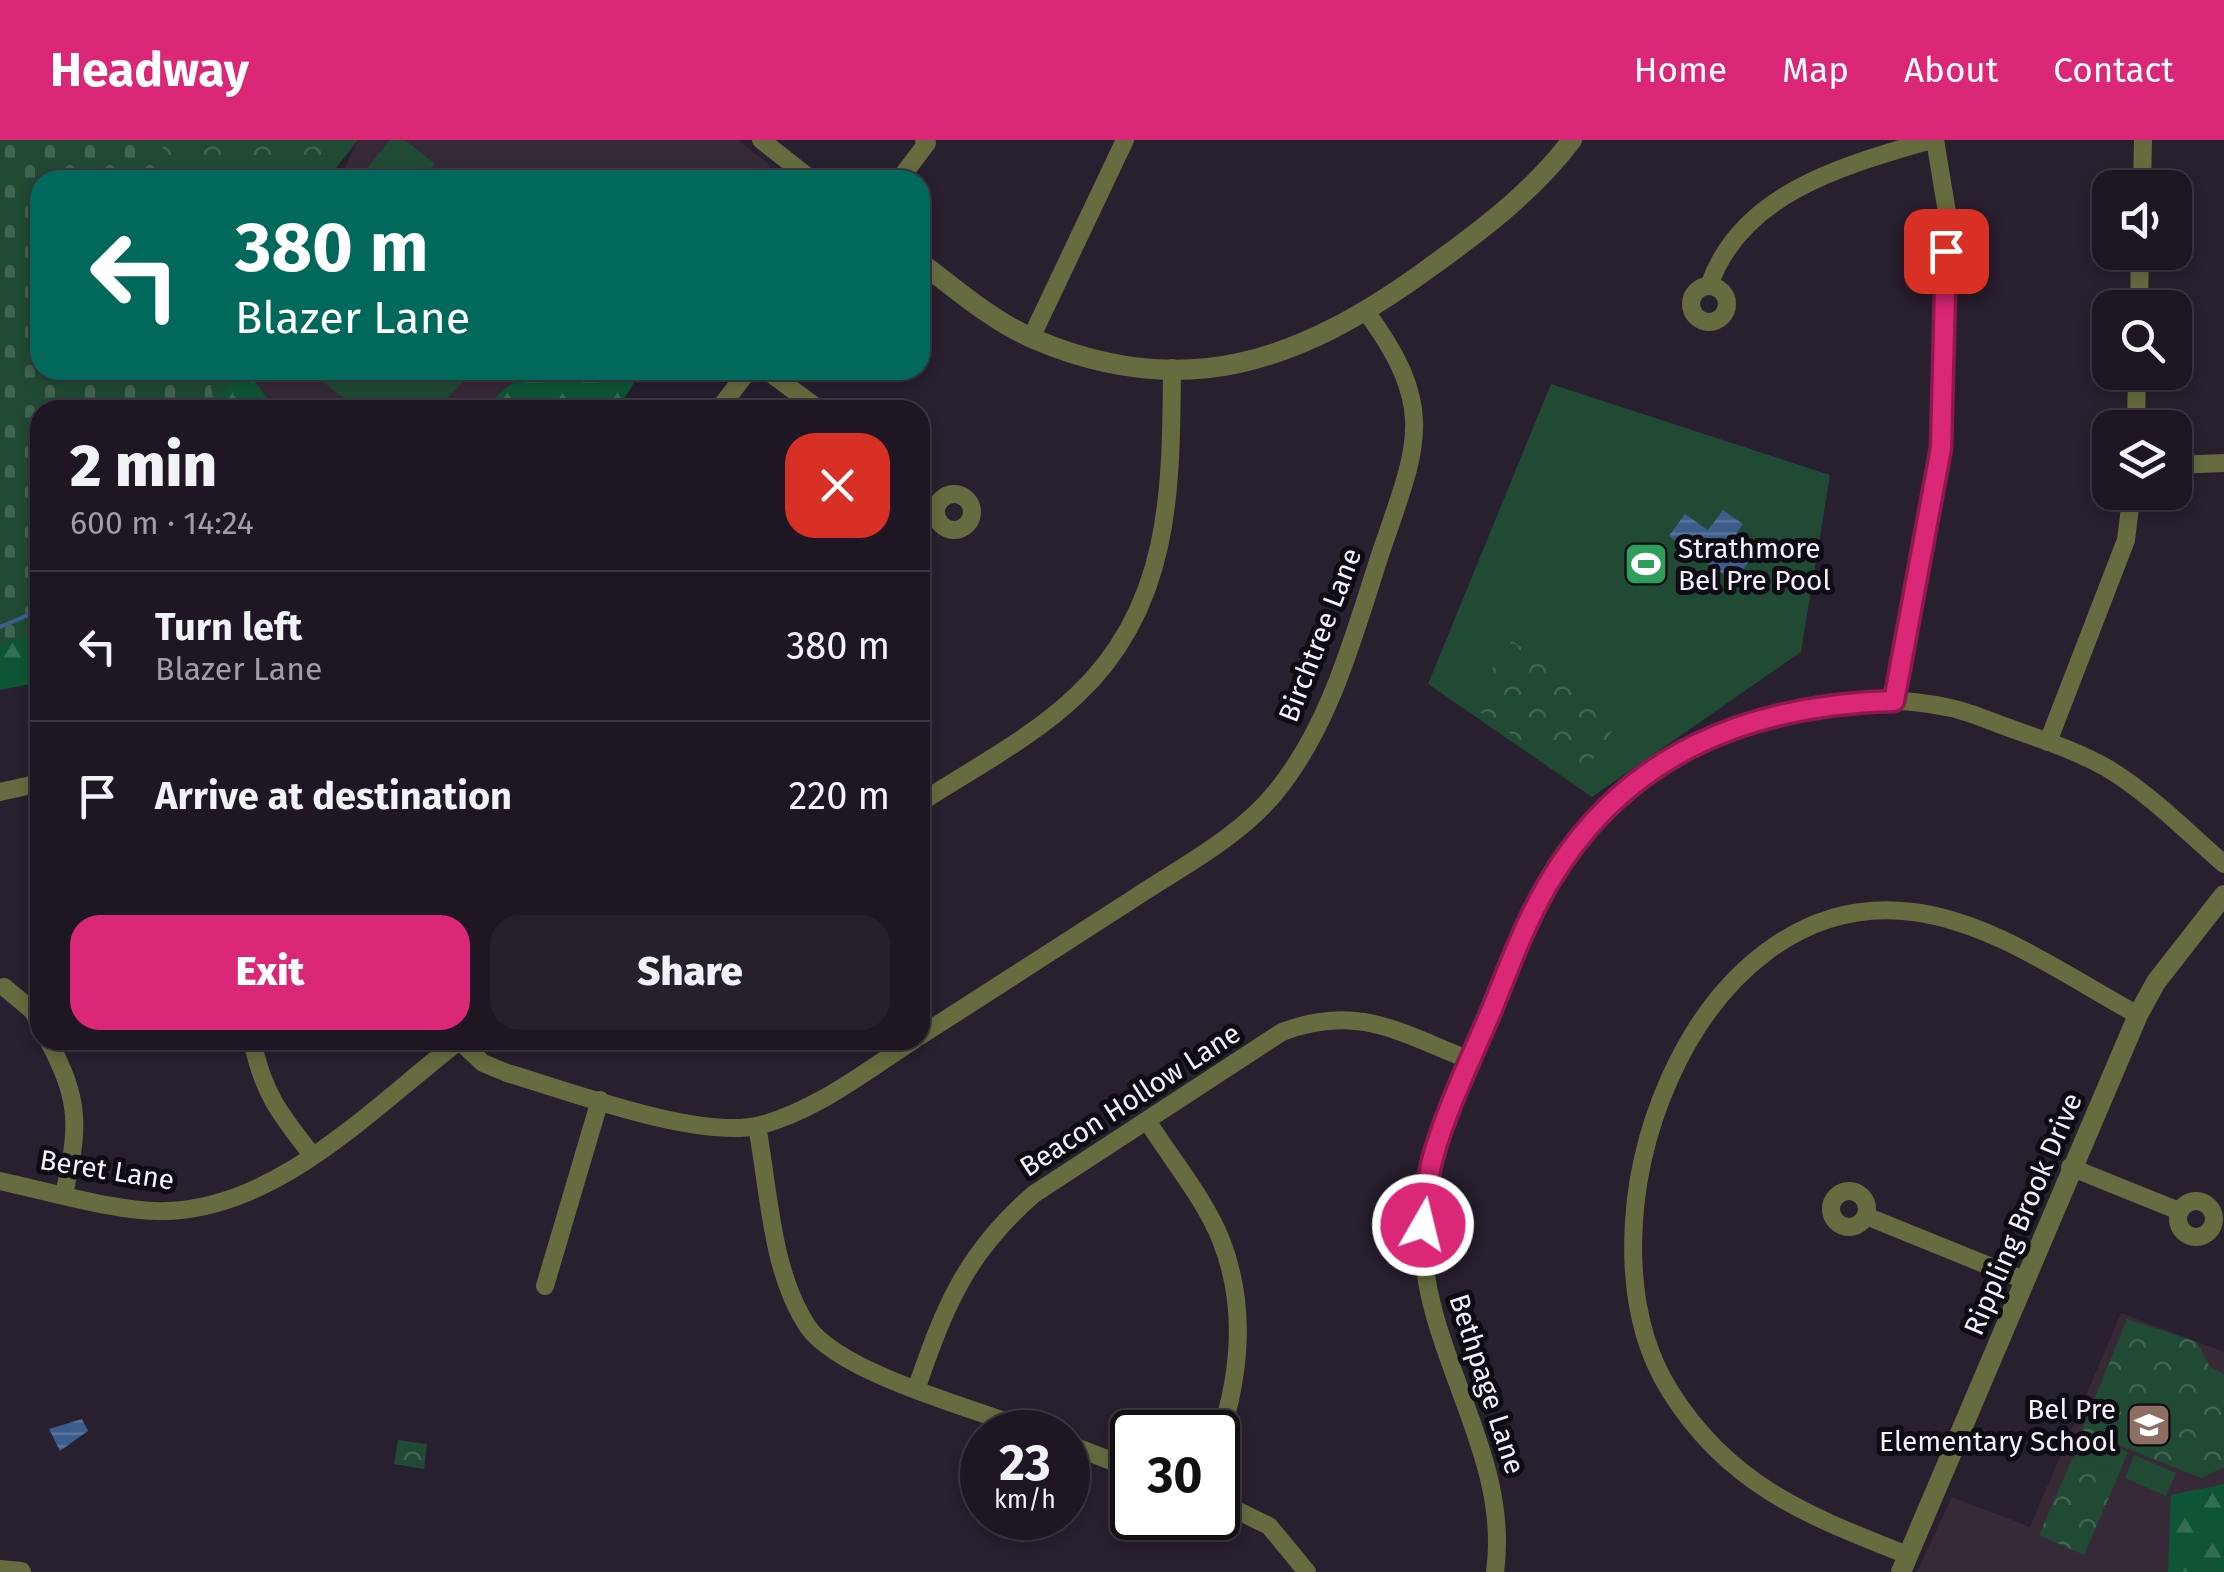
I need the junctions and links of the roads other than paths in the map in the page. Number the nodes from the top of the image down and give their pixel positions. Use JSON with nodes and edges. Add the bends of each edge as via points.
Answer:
{"nodes":[{"id":1,"x":760,"y":140,"type":"edge"},
{"id":2,"x":924,"y":140,"type":"edge"},
{"id":3,"x":1125,"y":140,"type":"edge"},
{"id":4,"x":1572,"y":140,"type":"edge"},
{"id":5,"x":1933,"y":140,"type":"edge"},
{"id":6,"x":2143,"y":140,"type":"edge"},
{"id":7,"x":799,"y":170,"type":"edge"},
{"id":8,"x":907,"y":170,"type":"edge"},
{"id":9,"x":2142,"y":170,"type":"edge"},
{"id":10,"x":930,"y":270,"type":"edge"},
{"id":11,"x":1709,"y":286,"type":"dead end"},
{"id":12,"x":1368,"y":312,"type":"junction"},
{"id":13,"x":1031,"y":338,"type":"junction"},
{"id":14,"x":1172,"y":368,"type":"junction"},
{"id":15,"x":741,"y":380,"type":"edge"},
{"id":16,"x":780,"y":380,"type":"edge"},
{"id":17,"x":726,"y":400,"type":"edge"},
{"id":18,"x":806,"y":400,"type":"edge"},
{"id":19,"x":2224,"y":462,"type":"edge"},
{"id":20,"x":2192,"y":465,"type":"edge"},
{"id":21,"x":2130,"y":510,"type":"edge"},
{"id":22,"x":1894,"y":701,"type":"junction"},
{"id":23,"x":2048,"y":742,"type":"junction"},
{"id":24,"x":30,"y":785,"type":"edge"},
{"id":25,"x":0,"y":792,"type":"edge"},
{"id":26,"x":930,"y":796,"type":"edge"},
{"id":27,"x":2224,"y":864,"type":"edge"},
{"id":28,"x":2224,"y":894,"type":"edge"},
{"id":29,"x":4,"y":987,"type":"dead end"},
{"id":30,"x":30,"y":1009,"type":"edge"},
{"id":31,"x":2138,"y":1015,"type":"junction"},
{"id":32,"x":930,"y":1030,"type":"edge"},
{"id":33,"x":53,"y":1050,"type":"edge"},
{"id":34,"x":254,"y":1050,"type":"edge"},
{"id":35,"x":446,"y":1050,"type":"edge"},
{"id":36,"x":469,"y":1050,"type":"edge"},
{"id":37,"x":898,"y":1050,"type":"edge"},
{"id":38,"x":1470,"y":1060,"type":"junction"},
{"id":39,"x":600,"y":1100,"type":"junction"},
{"id":40,"x":1148,"y":1122,"type":"junction"},
{"id":41,"x":757,"y":1126,"type":"junction"},
{"id":42,"x":312,"y":1155,"type":"junction"},
{"id":43,"x":2070,"y":1167,"type":"junction"},
{"id":44,"x":0,"y":1180,"type":"edge"},
{"id":45,"x":64,"y":1194,"type":"junction"},
{"id":46,"x":2179,"y":1211,"type":"dead end"},
{"id":47,"x":1866,"y":1216,"type":"dead end"},
{"id":48,"x":2024,"y":1280,"type":"junction"},
{"id":49,"x":545,"y":1286,"type":"dead end"},
{"id":50,"x":917,"y":1387,"type":"junction"},
{"id":51,"x":978,"y":1410,"type":"edge"},
{"id":52,"x":1226,"y":1410,"type":"edge"},
{"id":53,"x":1240,"y":1512,"type":"edge"},
{"id":54,"x":1904,"y":1564,"type":"edge"},
{"id":55,"x":0,"y":1570,"type":"edge"},
{"id":56,"x":21,"y":1572,"type":"edge"},
{"id":57,"x":1306,"y":1572,"type":"edge"},
{"id":58,"x":1494,"y":1572,"type":"edge"}],
"edges":[{"from":1,"to":7,"type":"street"},
{"from":2,"to":8,"type":"street"},
{"from":3,"to":13,"type":"street"},
{"from":4,"to":12,"type":"street","via":[[1485,228]]},
{"from":5,"to":11,"type":"street","via":[[1840,166],[1795,188],[1740,235]]},
{"from":5,"to":22,"type":"street","via":[[1946,212],[1941,448]]},
{"from":6,"to":9,"type":"street"},
{"from":10,"to":13,"type":"street"},
{"from":12,"to":14,"type":"street","via":[[1279,355],[1222,368]]},
{"from":12,"to":32,"type":"street","name":"Birchtree Lane","via":[[1409,380],[1414,443],[1340,676],[1309,741],[1274,794],[1209,849]]},
{"from":13,"to":14,"type":"street","via":[[1102,363]]},
{"from":14,"to":26,"type":"street","via":[[1169,506],[1132,622],[1079,694]]},
{"from":15,"to":17,"type":"street"},
{"from":16,"to":18,"type":"street"},
{"from":19,"to":20,"type":"street"},
{"from":21,"to":23,"type":"street","via":[[2126,540]]},
{"from":22,"to":23,"type":"street","name":"Bethpage Lane","via":[[1952,708]]},
{"from":22,"to":38,"type":"street","name":"Bethpage Lane","via":[[1828,703],[1761,716],[1694,745],[1634,783],[1550,880]]},
{"from":23,"to":27,"type":"street","name":"Bethpage Lane","via":[[2105,767]]},
{"from":24,"to":25,"type":"street"},
{"from":28,"to":31,"type":"street","name":"Rippling Brook Drive"},
{"from":29,"to":30,"type":"street"},
{"from":31,"to":43,"type":"street","name":"Rippling Brook Drive"},
{"from":31,"to":54,"type":"street","via":[[1948,918],[1876,910],[1814,924],[1743,967],[1713,1001],[1661,1108],[1638,1177],[1632,1270],[1652,1354],[1669,1390],[1712,1446],[1772,1496]]},
{"from":33,"to":45,"type":"street","via":[[78,1120]]},
{"from":34,"to":42,"type":"street","via":[[270,1102]]},
{"from":35,"to":42,"type":"street","name":"Beret Lane"},
{"from":36,"to":39,"type":"street","name":"Birchtree Lane","via":[[507,1074]]},
{"from":37,"to":41,"type":"street","name":"Birchtree Lane","via":[[812,1104]]},
{"from":38,"to":40,"type":"street","name":"Beacon Hollow Lane","via":[[1368,1022],[1317,1019],[1282,1032]]},
{"from":38,"to":58,"type":"street","name":"Bethpage Lane","via":[[1432,1158],[1424,1266],[1451,1370],[1485,1457],[1496,1506]]},
{"from":39,"to":41,"type":"street","name":"Birchtree Lane","via":[[698,1126]]},
{"from":39,"to":49,"type":"street"},
{"from":40,"to":50,"type":"street","name":"Beacon Hollow Lane","via":[[1034,1194],[980,1247],[942,1315]]},
{"from":40,"to":52,"type":"street","via":[[1221,1240],[1239,1320]]},
{"from":41,"to":50,"type":"street","via":[[782,1266],[810,1328],[859,1366]]},
{"from":42,"to":45,"type":"street","name":"Beret Lane","via":[[256,1192],[199,1208],[162,1212]]},
{"from":43,"to":46,"type":"street"},
{"from":43,"to":48,"type":"street","name":"Rippling Brook Drive"},
{"from":44,"to":45,"type":"street","name":"Beret Lane"},
{"from":47,"to":48,"type":"street"},
{"from":48,"to":54,"type":"street","name":"Rippling Brook Drive"},
{"from":50,"to":51,"type":"street"},
{"from":53,"to":57,"type":"street","via":[[1269,1526]]},
{"from":55,"to":56,"type":"street"}]}
